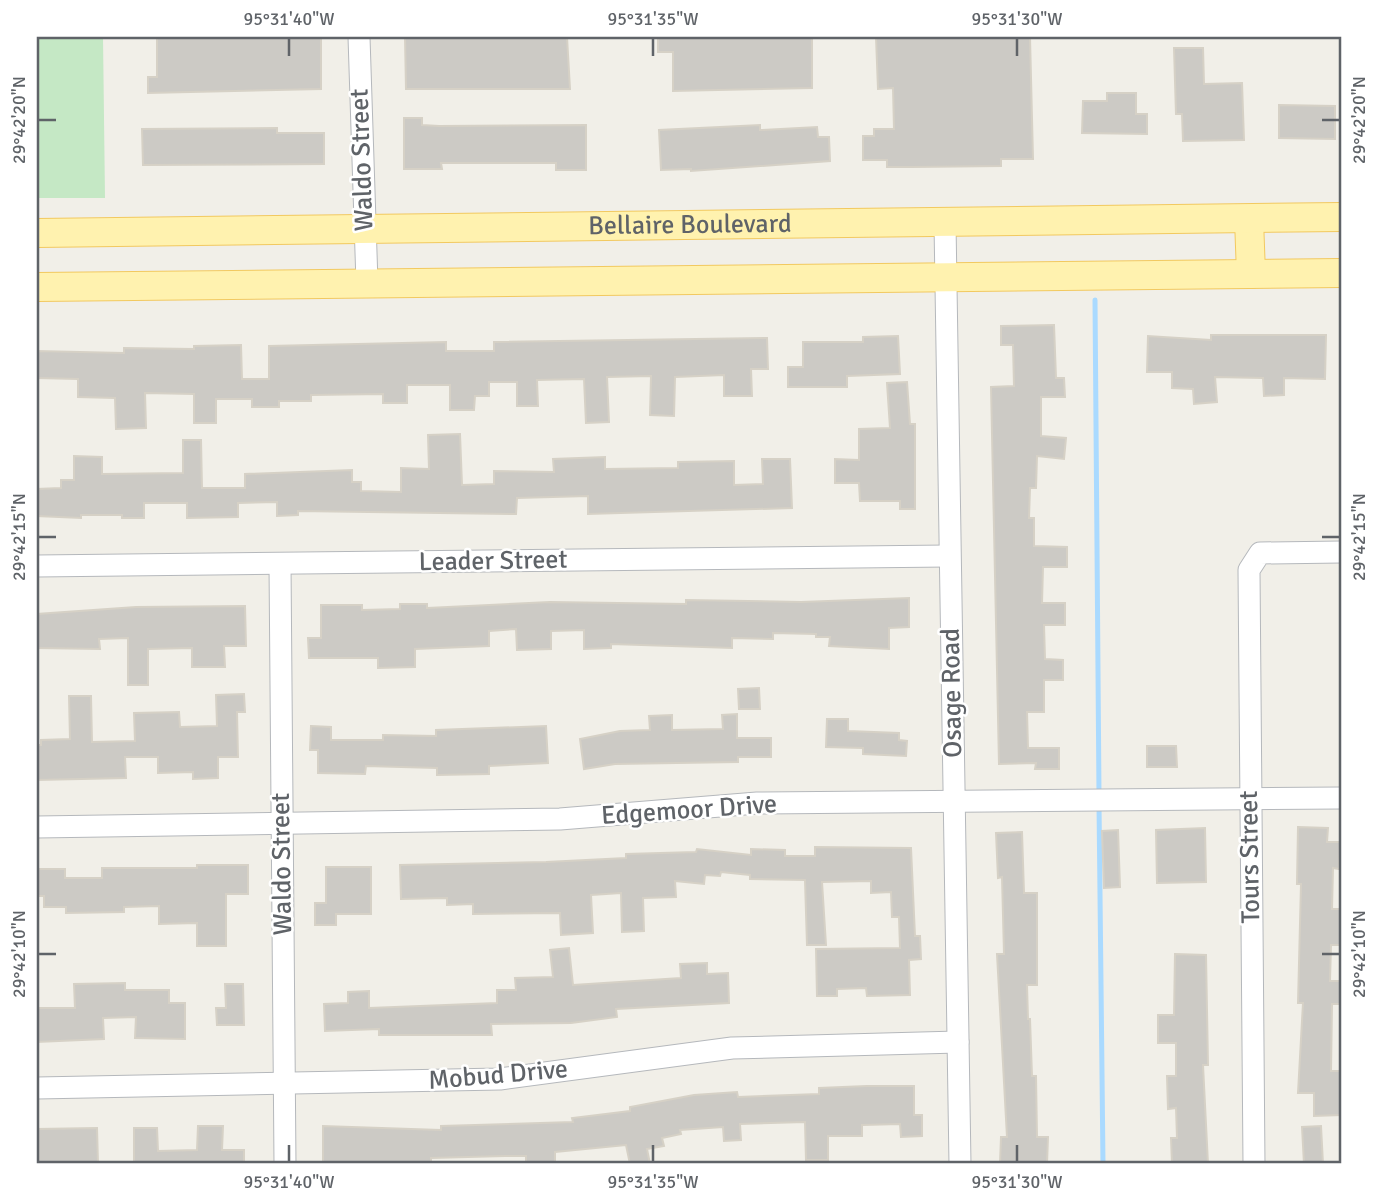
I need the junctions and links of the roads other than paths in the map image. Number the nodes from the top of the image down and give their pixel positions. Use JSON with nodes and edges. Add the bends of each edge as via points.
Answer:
{"nodes":[{"id":1,"x":359,"y":37,"type":"edge"},
{"id":2,"x":1341,"y":217,"type":"edge"},
{"id":3,"x":1249,"y":219,"type":"junction"},
{"id":4,"x":945,"y":223,"type":"junction"},
{"id":5,"x":365,"y":230,"type":"junction"},
{"id":6,"x":37,"y":233,"type":"edge"},
{"id":7,"x":1251,"y":274,"type":"junction"},
{"id":8,"x":1341,"y":274,"type":"edge"},
{"id":9,"x":945,"y":277,"type":"junction"},
{"id":10,"x":367,"y":283,"type":"junction"},
{"id":11,"x":37,"y":287,"type":"edge"},
{"id":12,"x":1341,"y":552,"type":"edge"},
{"id":13,"x":948,"y":555,"type":"junction"},
{"id":14,"x":280,"y":564,"type":"junction"},
{"id":15,"x":37,"y":566,"type":"edge"},
{"id":16,"x":1341,"y":798,"type":"edge"},
{"id":17,"x":954,"y":800,"type":"junction"},
{"id":18,"x":1249,"y":800,"type":"junction"},
{"id":19,"x":282,"y":825,"type":"junction"},
{"id":20,"x":37,"y":827,"type":"edge"},
{"id":21,"x":958,"y":1042,"type":"junction"},
{"id":22,"x":284,"y":1085,"type":"junction"},
{"id":23,"x":37,"y":1088,"type":"edge"},
{"id":24,"x":285,"y":1164,"type":"edge"},
{"id":25,"x":960,"y":1164,"type":"edge"},
{"id":26,"x":1254,"y":1164,"type":"edge"}],
"edges":[{"from":1,"to":5,"type":"street","name":"Waldo Street"},
{"from":2,"to":3,"type":"main road","name":"Bellaire Boulevard"},
{"from":3,"to":4,"type":"main road","name":"Bellaire Boulevard"},
{"from":3,"to":7,"type":"main road"},
{"from":4,"to":5,"type":"main road","name":"Bellaire Boulevard"},
{"from":4,"to":9,"type":"street","name":"Osage Road"},
{"from":5,"to":6,"type":"main road","name":"Bellaire Boulevard"},
{"from":5,"to":10,"type":"street","name":"Waldo Street"},
{"from":7,"to":8,"type":"main road","name":"Bellaire Boulevard"},
{"from":7,"to":9,"type":"main road","name":"Bellaire Boulevard"},
{"from":9,"to":10,"type":"main road","name":"Bellaire Boulevard"},
{"from":9,"to":13,"type":"street","name":"Osage Road"},
{"from":10,"to":11,"type":"main road","name":"Bellaire Boulevard"},
{"from":12,"to":18,"type":"street","name":"Tours Street","via":[[1260,553],[1249,570]]},
{"from":13,"to":14,"type":"street","name":"Leader Street"},
{"from":13,"to":17,"type":"street","name":"Osage Road"},
{"from":14,"to":15,"type":"street","name":"Leader Street"},
{"from":14,"to":19,"type":"street","name":"Waldo Street"},
{"from":16,"to":18,"type":"street","name":"Edgemoor Drive"},
{"from":17,"to":18,"type":"street","name":"Edgemoor Drive"},
{"from":17,"to":19,"type":"street","name":"Edgemoor Drive","via":[[757,803],[560,819]]},
{"from":17,"to":21,"type":"street","name":"Osage Road"},
{"from":18,"to":26,"type":"street","name":"Tours Street"},
{"from":19,"to":20,"type":"street","name":"Edgemoor Drive"},
{"from":19,"to":22,"type":"street","name":"Waldo Street"},
{"from":21,"to":22,"type":"street","name":"Mobud Drive","via":[[732,1048],[500,1079]]},
{"from":21,"to":25,"type":"street","name":"Osage Road"},
{"from":22,"to":23,"type":"street","name":"Mobud Drive"},
{"from":22,"to":24,"type":"street","name":"Waldo Street"}]}
